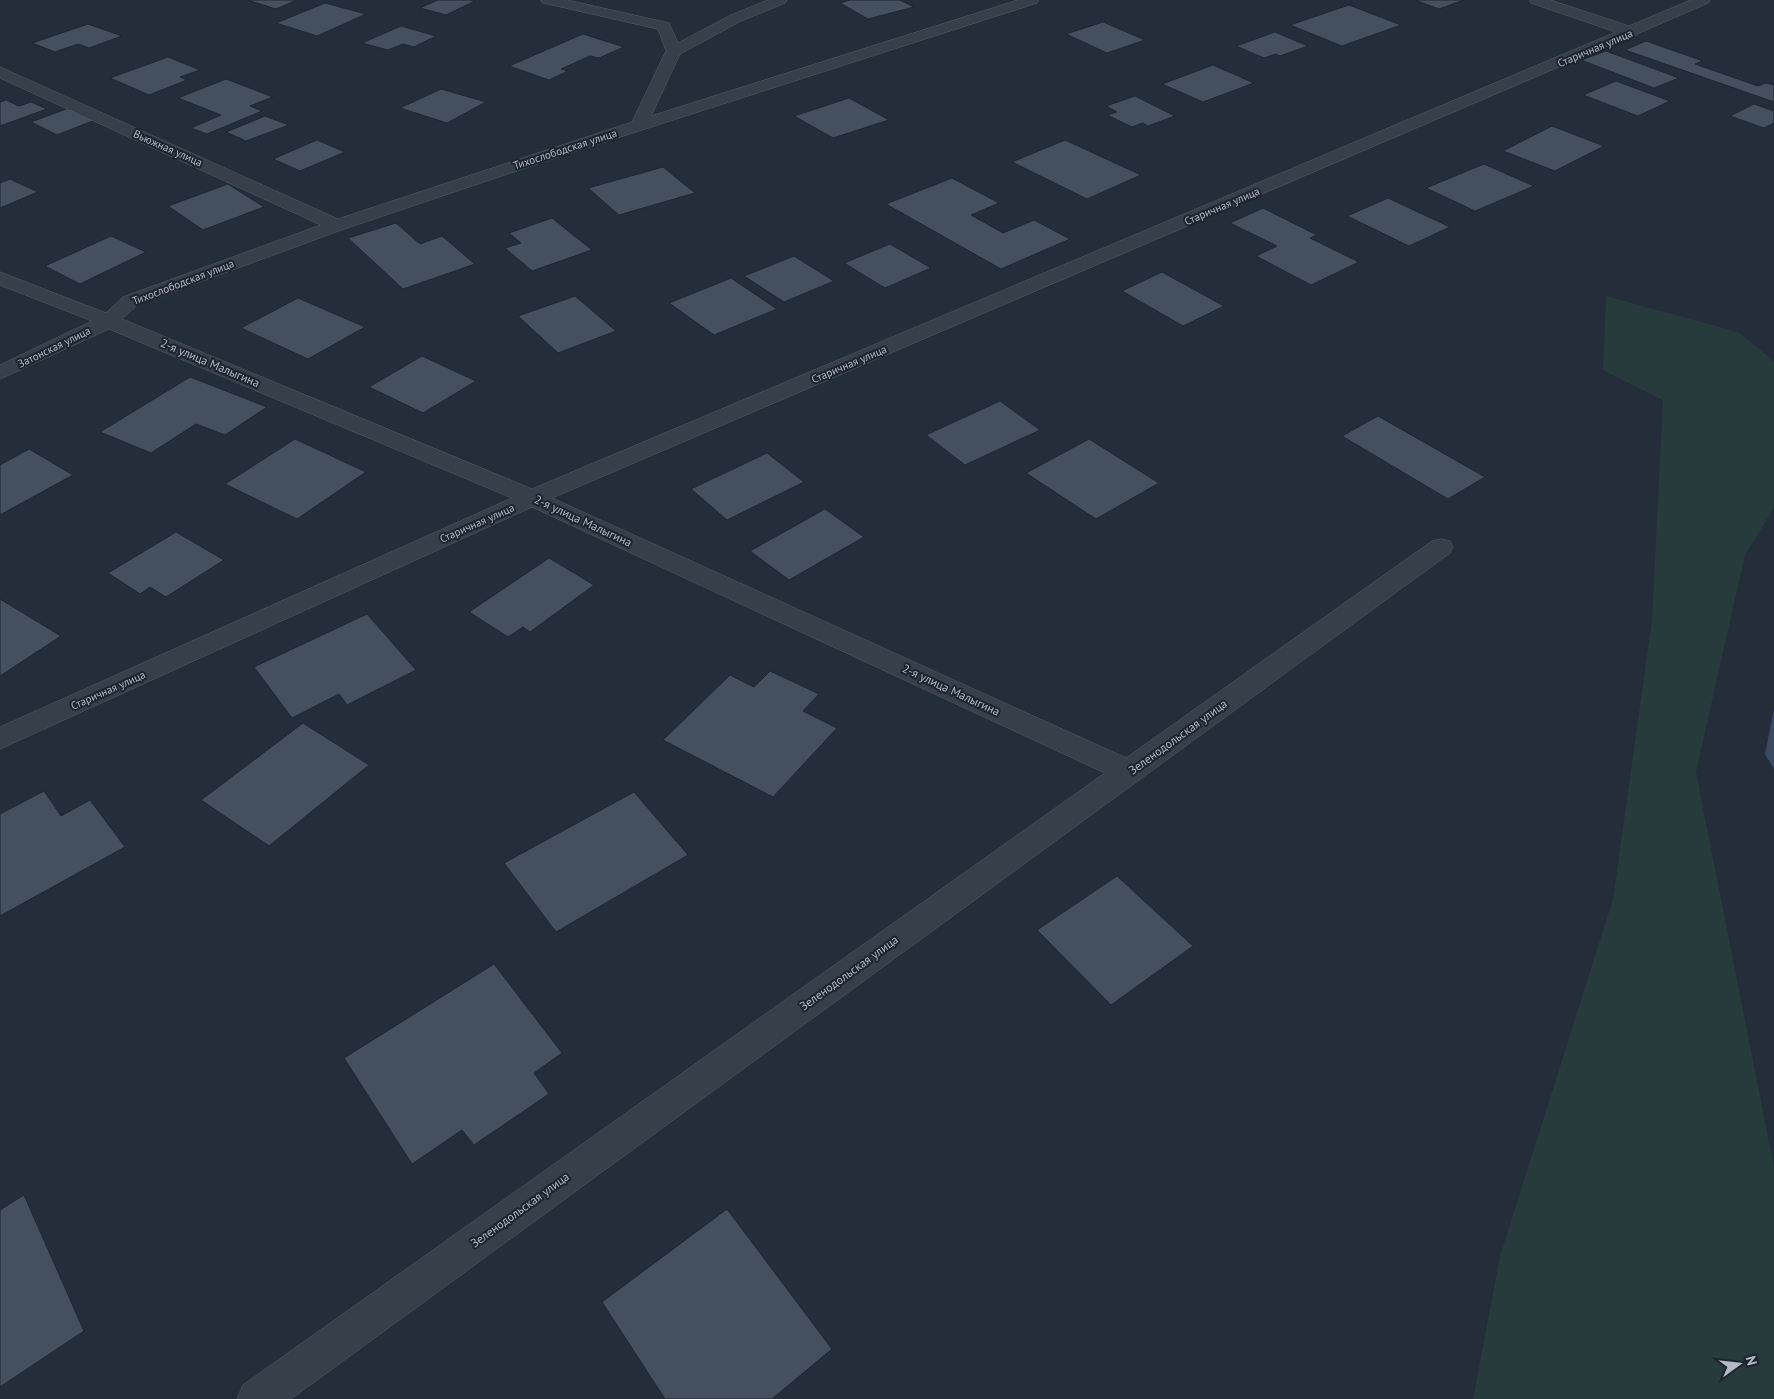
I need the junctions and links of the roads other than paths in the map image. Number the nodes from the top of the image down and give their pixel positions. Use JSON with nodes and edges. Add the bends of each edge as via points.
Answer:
{"nodes":[{"id":1,"x":548,"y":0,"type":"edge"},
{"id":2,"x":780,"y":0,"type":"edge"},
{"id":3,"x":1032,"y":0,"type":"edge"},
{"id":4,"x":1536,"y":0,"type":"edge"},
{"id":5,"x":1703,"y":0,"type":"edge"},
{"id":6,"x":1632,"y":32,"type":"junction"},
{"id":7,"x":674,"y":51,"type":"junction"},
{"id":8,"x":0,"y":72,"type":"edge"},
{"id":9,"x":639,"y":124,"type":"junction"},
{"id":10,"x":337,"y":225,"type":"junction"},
{"id":11,"x":0,"y":278,"type":"edge"},
{"id":12,"x":109,"y":321,"type":"junction"},
{"id":13,"x":0,"y":373,"type":"edge"},
{"id":14,"x":532,"y":498,"type":"junction"},
{"id":15,"x":1441,"y":547,"type":"dead end"},
{"id":16,"x":0,"y":739,"type":"edge"},
{"id":17,"x":1129,"y":772,"type":"junction"},
{"id":18,"x":258,"y":1399,"type":"edge"}],
"edges":[{"from":1,"to":7,"type":"street","via":[[664,26]]},
{"from":2,"to":7,"type":"street","via":[[736,18]]},
{"from":3,"to":9,"type":"street","name":"Тихослободская улица"},
{"from":4,"to":6,"type":"street"},
{"from":5,"to":6,"type":"street","name":"Старичная улица"},
{"from":6,"to":14,"type":"street","name":"Старичная улица"},
{"from":7,"to":9,"type":"street"},
{"from":8,"to":10,"type":"street","name":"Вьюжная улица"},
{"from":9,"to":10,"type":"street","name":"Тихослободская улица"},
{"from":10,"to":12,"type":"street","name":"Тихослободская улица","via":[[130,301]]},
{"from":11,"to":12,"type":"street","name":"2-я улица Малыгина"},
{"from":12,"to":13,"type":"street","name":"Затонская улица"},
{"from":12,"to":14,"type":"street","name":"2-я улица Малыгина"},
{"from":14,"to":16,"type":"street","name":"Старичная улица"},
{"from":14,"to":17,"type":"street","name":"2-я улица Малыгина"},
{"from":15,"to":17,"type":"street","name":"Зеленодольская улица"},
{"from":17,"to":18,"type":"street","name":"Зеленодольская улица"}]}
